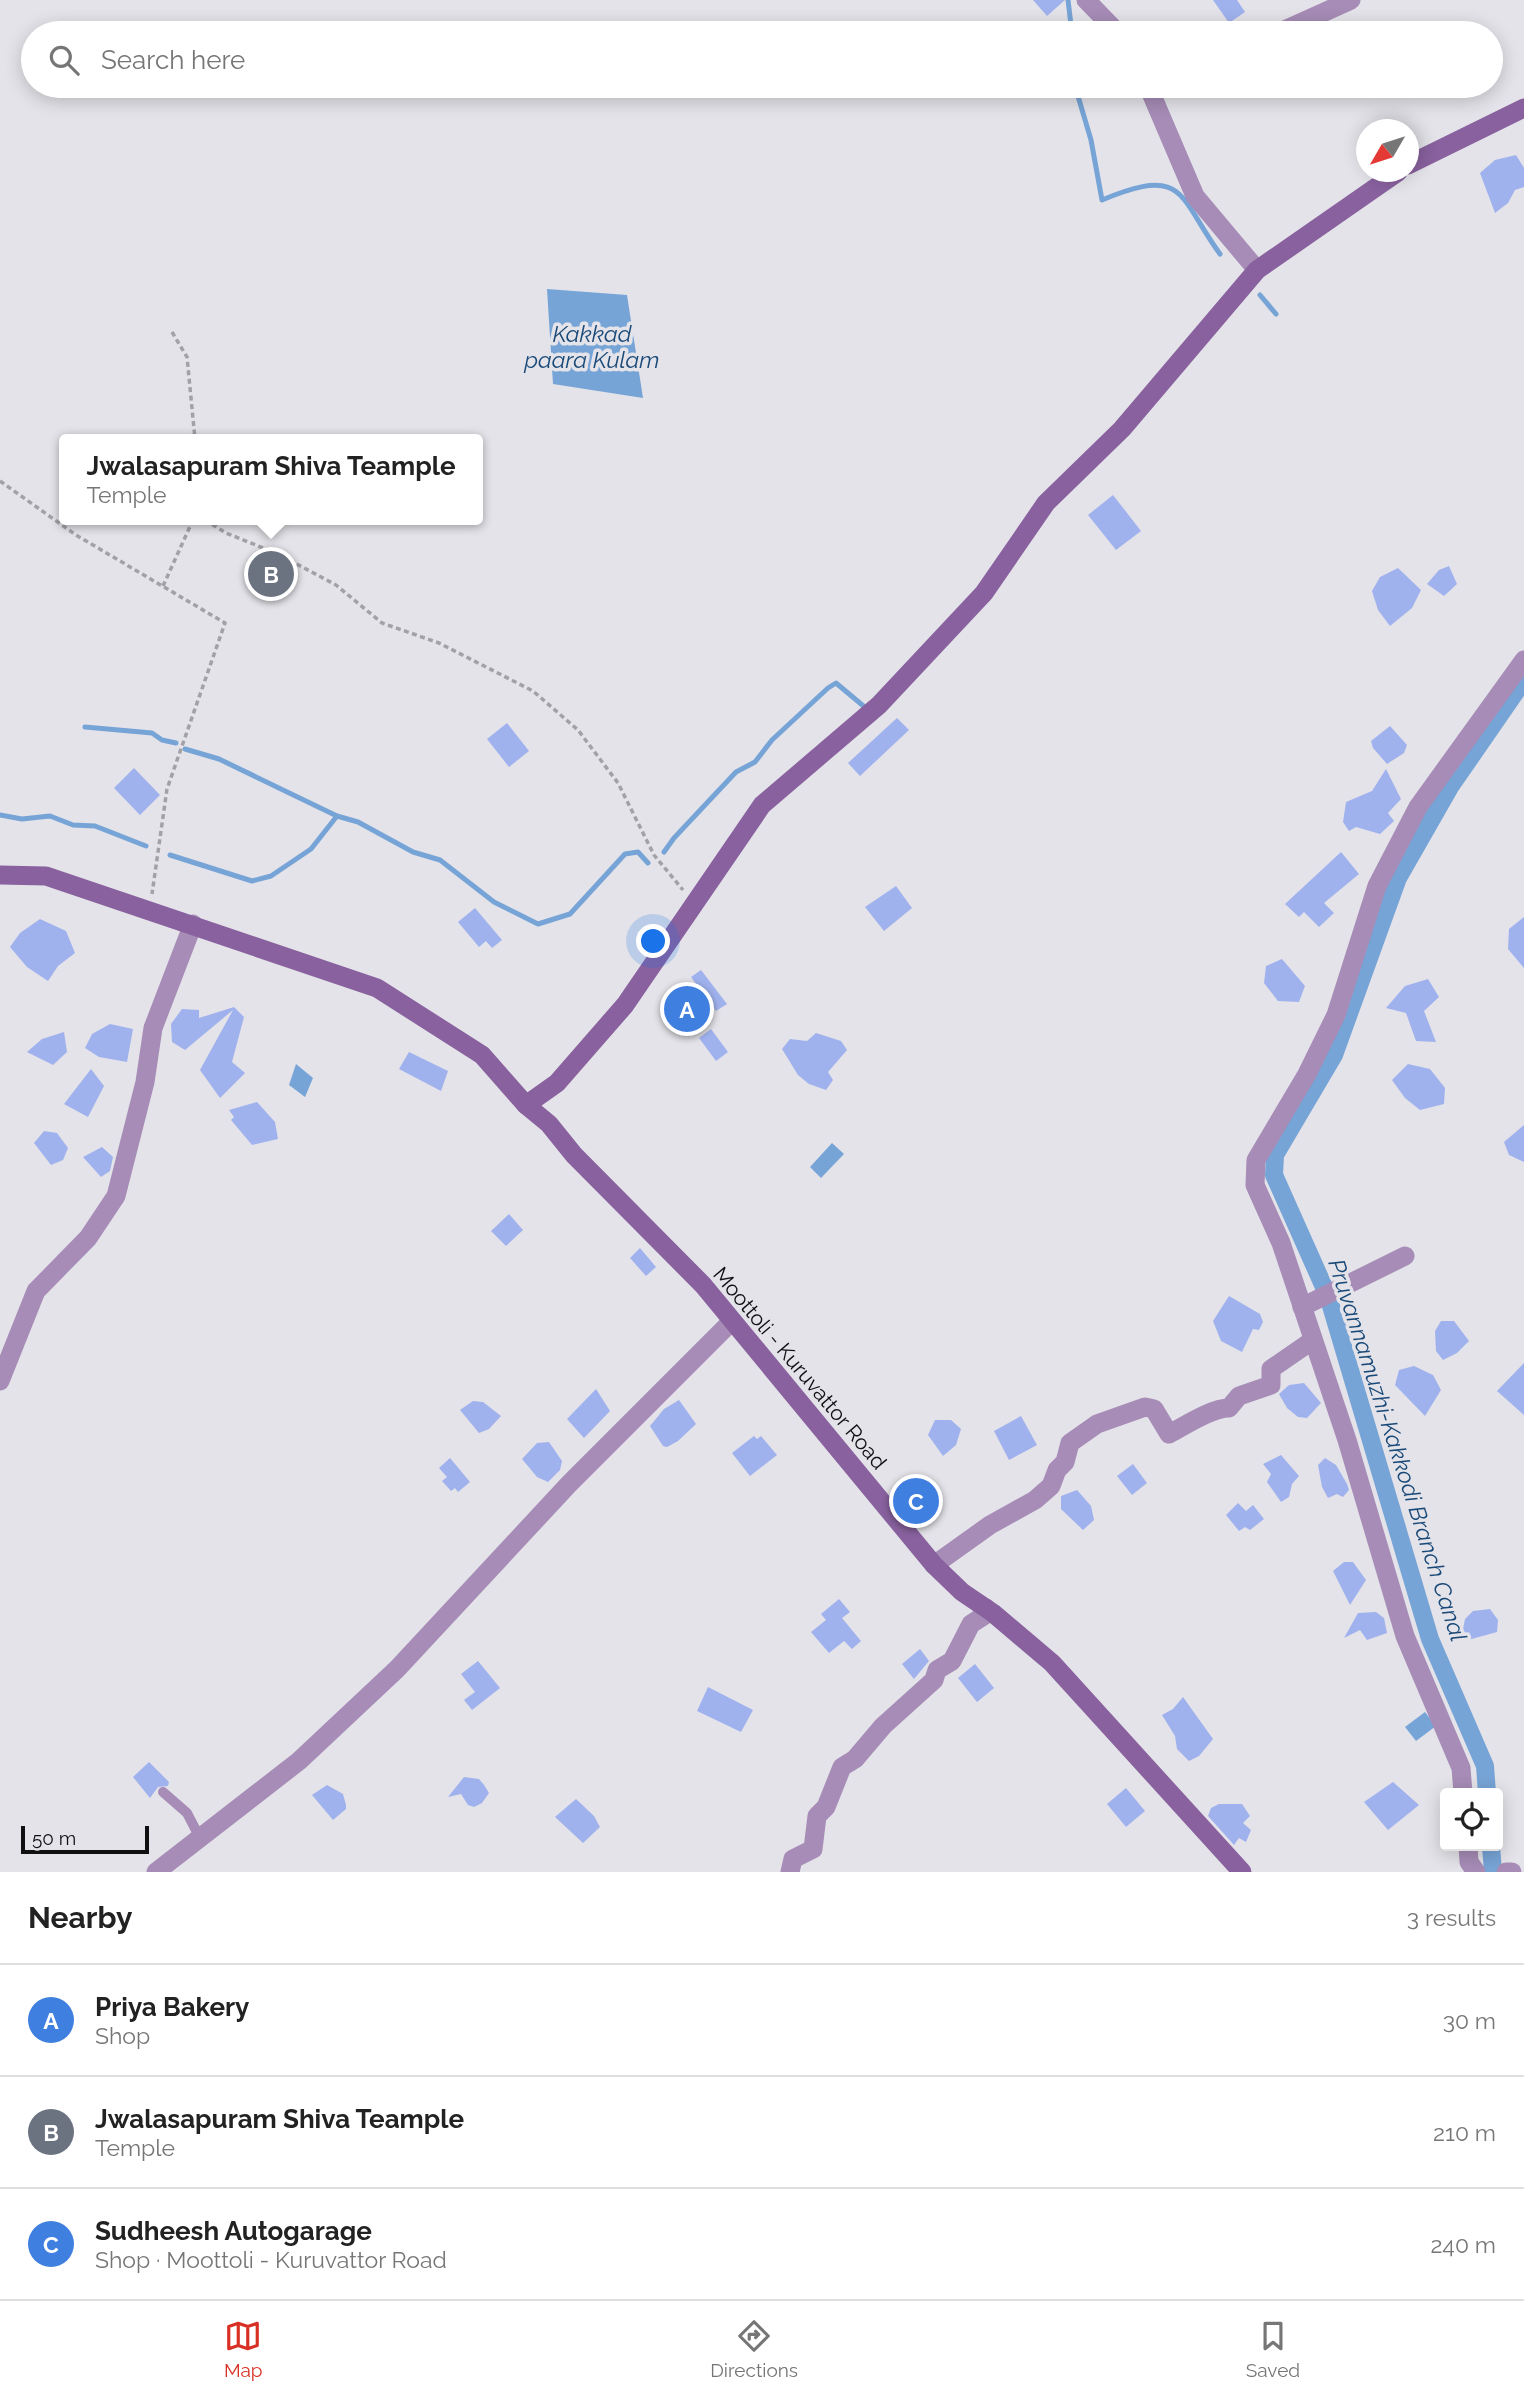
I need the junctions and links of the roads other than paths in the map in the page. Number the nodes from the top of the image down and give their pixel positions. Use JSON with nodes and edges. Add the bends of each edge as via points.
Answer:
{"nodes":[{"id":1,"x":1086,"y":0,"type":"edge"},
{"id":2,"x":1351,"y":0,"type":"edge"},
{"id":3,"x":1106,"y":21,"type":"edge"},
{"id":4,"x":1305,"y":21,"type":"edge"},
{"id":5,"x":1153,"y":98,"type":"edge"},
{"id":6,"x":1524,"y":108,"type":"edge"},
{"id":7,"x":1419,"y":160,"type":"edge"},
{"id":8,"x":1384,"y":182,"type":"edge"},
{"id":9,"x":1257,"y":270,"type":"junction"},
{"id":10,"x":1524,"y":660,"type":"edge"},
{"id":11,"x":0,"y":874,"type":"edge"},
{"id":12,"x":194,"y":924,"type":"junction"},
{"id":13,"x":526,"y":1105,"type":"junction"},
{"id":14,"x":1405,"y":1256,"type":"dead end"},
{"id":15,"x":1302,"y":1307,"type":"junction"},
{"id":16,"x":731,"y":1322,"type":"junction"},
{"id":17,"x":1313,"y":1340,"type":"junction"},
{"id":18,"x":0,"y":1381,"type":"edge"},
{"id":19,"x":934,"y":1565,"type":"junction"},
{"id":20,"x":986,"y":1608,"type":"junction"},
{"id":21,"x":1463,"y":1788,"type":"edge"},
{"id":22,"x":163,"y":1792,"type":"dead end"},
{"id":23,"x":200,"y":1838,"type":"junction"},
{"id":24,"x":1468,"y":1851,"type":"edge"},
{"id":25,"x":156,"y":1872,"type":"edge"},
{"id":26,"x":790,"y":1872,"type":"edge"},
{"id":27,"x":1242,"y":1872,"type":"edge"},
{"id":28,"x":1476,"y":1872,"type":"edge"}],
"edges":[{"from":1,"to":3,"type":"street"},
{"from":2,"to":4,"type":"street"},
{"from":5,"to":9,"type":"street","via":[[1195,196]]},
{"from":6,"to":7,"type":"main road"},
{"from":8,"to":9,"type":"main road"},
{"from":9,"to":13,"type":"main road","via":[[1122,429],[1046,503],[984,593],[879,705],[762,805],[625,1005],[557,1083]]},
{"from":10,"to":15,"type":"street","via":[[1418,807],[1377,886],[1336,1015],[1256,1160],[1255,1185]]},
{"from":11,"to":12,"type":"main road","name":"Moottoli - Kuruvattor Road","via":[[46,876]]},
{"from":12,"to":13,"type":"main road","name":"Moottoli - Kuruvattor Road","via":[[377,988],[482,1055]]},
{"from":12,"to":18,"type":"street","via":[[153,1028],[145,1082],[116,1196],[89,1238],[36,1291]]},
{"from":13,"to":16,"type":"main road","name":"Moottoli - Kuruvattor Road","via":[[703,1285]]},
{"from":14,"to":15,"type":"street"},
{"from":15,"to":17,"type":"street"},
{"from":16,"to":19,"type":"main road","name":"Moottoli - Kuruvattor Road"},
{"from":16,"to":23,"type":"street","via":[[569,1483],[397,1669],[299,1761]]},
{"from":17,"to":19,"type":"street","via":[[1271,1369],[1271,1385],[1239,1396],[1229,1408],[1214,1408],[1169,1434],[1154,1409],[1144,1407],[1097,1424],[1070,1443],[1051,1486],[1035,1500]]},
{"from":17,"to":21,"type":"street","via":[[1405,1636],[1461,1768]]},
{"from":19,"to":20,"type":"main road","name":"Moottoli - Kuruvattor Road"},
{"from":20,"to":26,"type":"street","via":[[985,1615],[971,1624],[952,1661],[842,1767],[826,1807],[817,1816],[813,1849],[793,1859]]},
{"from":20,"to":27,"type":"main road","name":"Moottoli - Kuruvattor Road","via":[[1052,1663]]},
{"from":22,"to":23,"type":"lane","via":[[187,1813]]},
{"from":23,"to":25,"type":"street"},
{"from":24,"to":28,"type":"street"}]}
